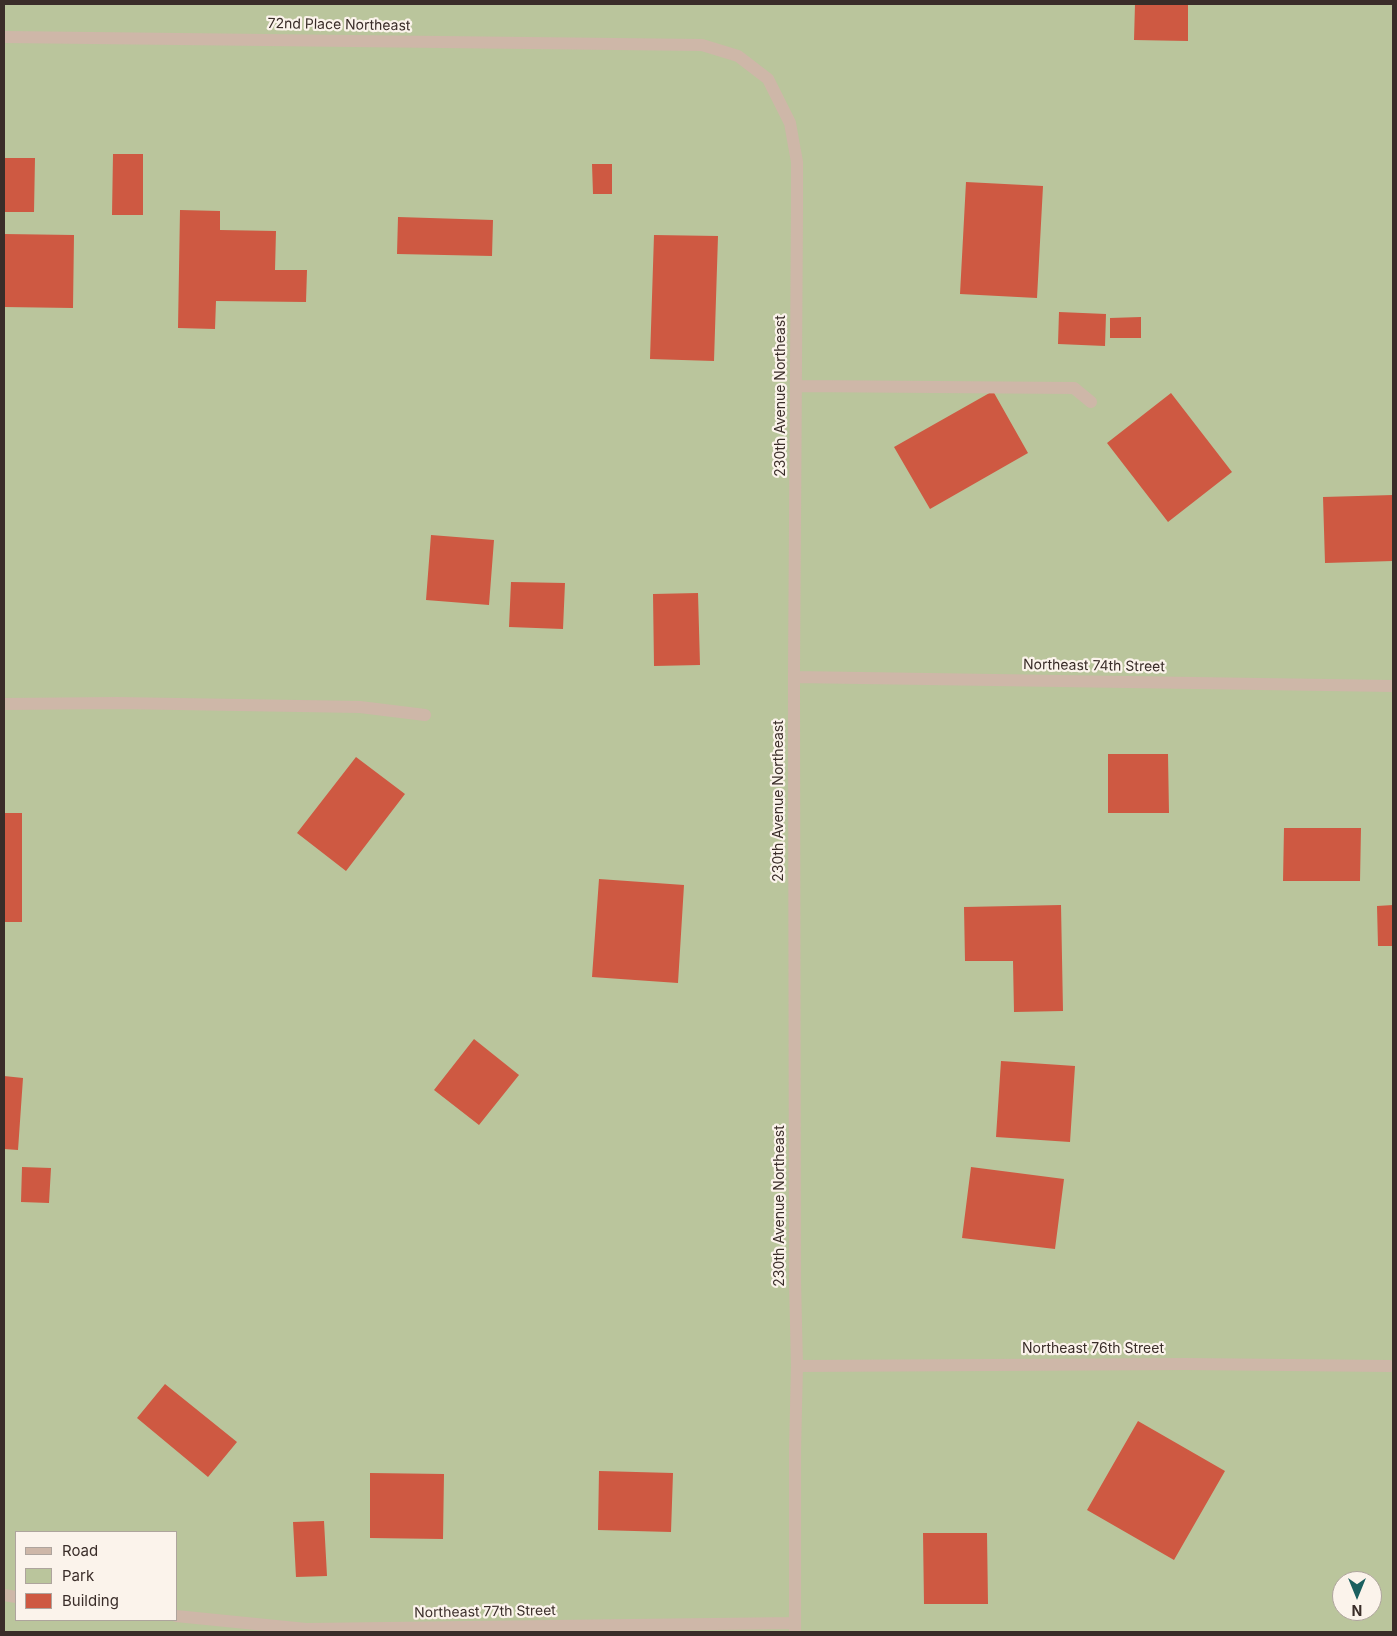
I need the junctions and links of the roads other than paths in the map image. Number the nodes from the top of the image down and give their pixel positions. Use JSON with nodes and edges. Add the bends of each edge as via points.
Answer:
{"nodes":[{"id":1,"x":4,"y":37,"type":"edge"},
{"id":2,"x":674,"y":44,"type":"joint"},
{"id":3,"x":796,"y":386,"type":"junction"},
{"id":4,"x":1091,"y":402,"type":"dead end"},
{"id":5,"x":794,"y":677,"type":"junction"},
{"id":6,"x":1393,"y":686,"type":"edge"},
{"id":7,"x":4,"y":704,"type":"edge"},
{"id":8,"x":425,"y":715,"type":"dead end"},
{"id":9,"x":797,"y":1366,"type":"junction"},
{"id":10,"x":1390,"y":1366,"type":"dead end"},
{"id":11,"x":178,"y":1616,"type":"edge"},
{"id":12,"x":795,"y":1628,"type":"edge"}],
"edges":[{"from":1,"to":2,"type":"street","name":"72nd Place Northeast"},
{"from":2,"to":3,"type":"street","name":"230th Avenue Northeast","via":[[702,45],[738,56],[768,79],[790,123],[797,162]]},
{"from":3,"to":4,"type":"street","via":[[1074,388]]},
{"from":3,"to":5,"type":"street","name":"230th Avenue Northeast"},
{"from":5,"to":6,"type":"street","name":"Northeast 74th Street"},
{"from":5,"to":9,"type":"street","name":"230th Avenue Northeast","via":[[794,1282]]},
{"from":7,"to":8,"type":"street","via":[[350,706]]},
{"from":9,"to":10,"type":"street","name":"Northeast 76th Street"},
{"from":9,"to":12,"type":"street","name":"230th Avenue Northeast"},
{"from":11,"to":12,"type":"street","name":"Northeast 77th Street","via":[[306,1629]]}]}
